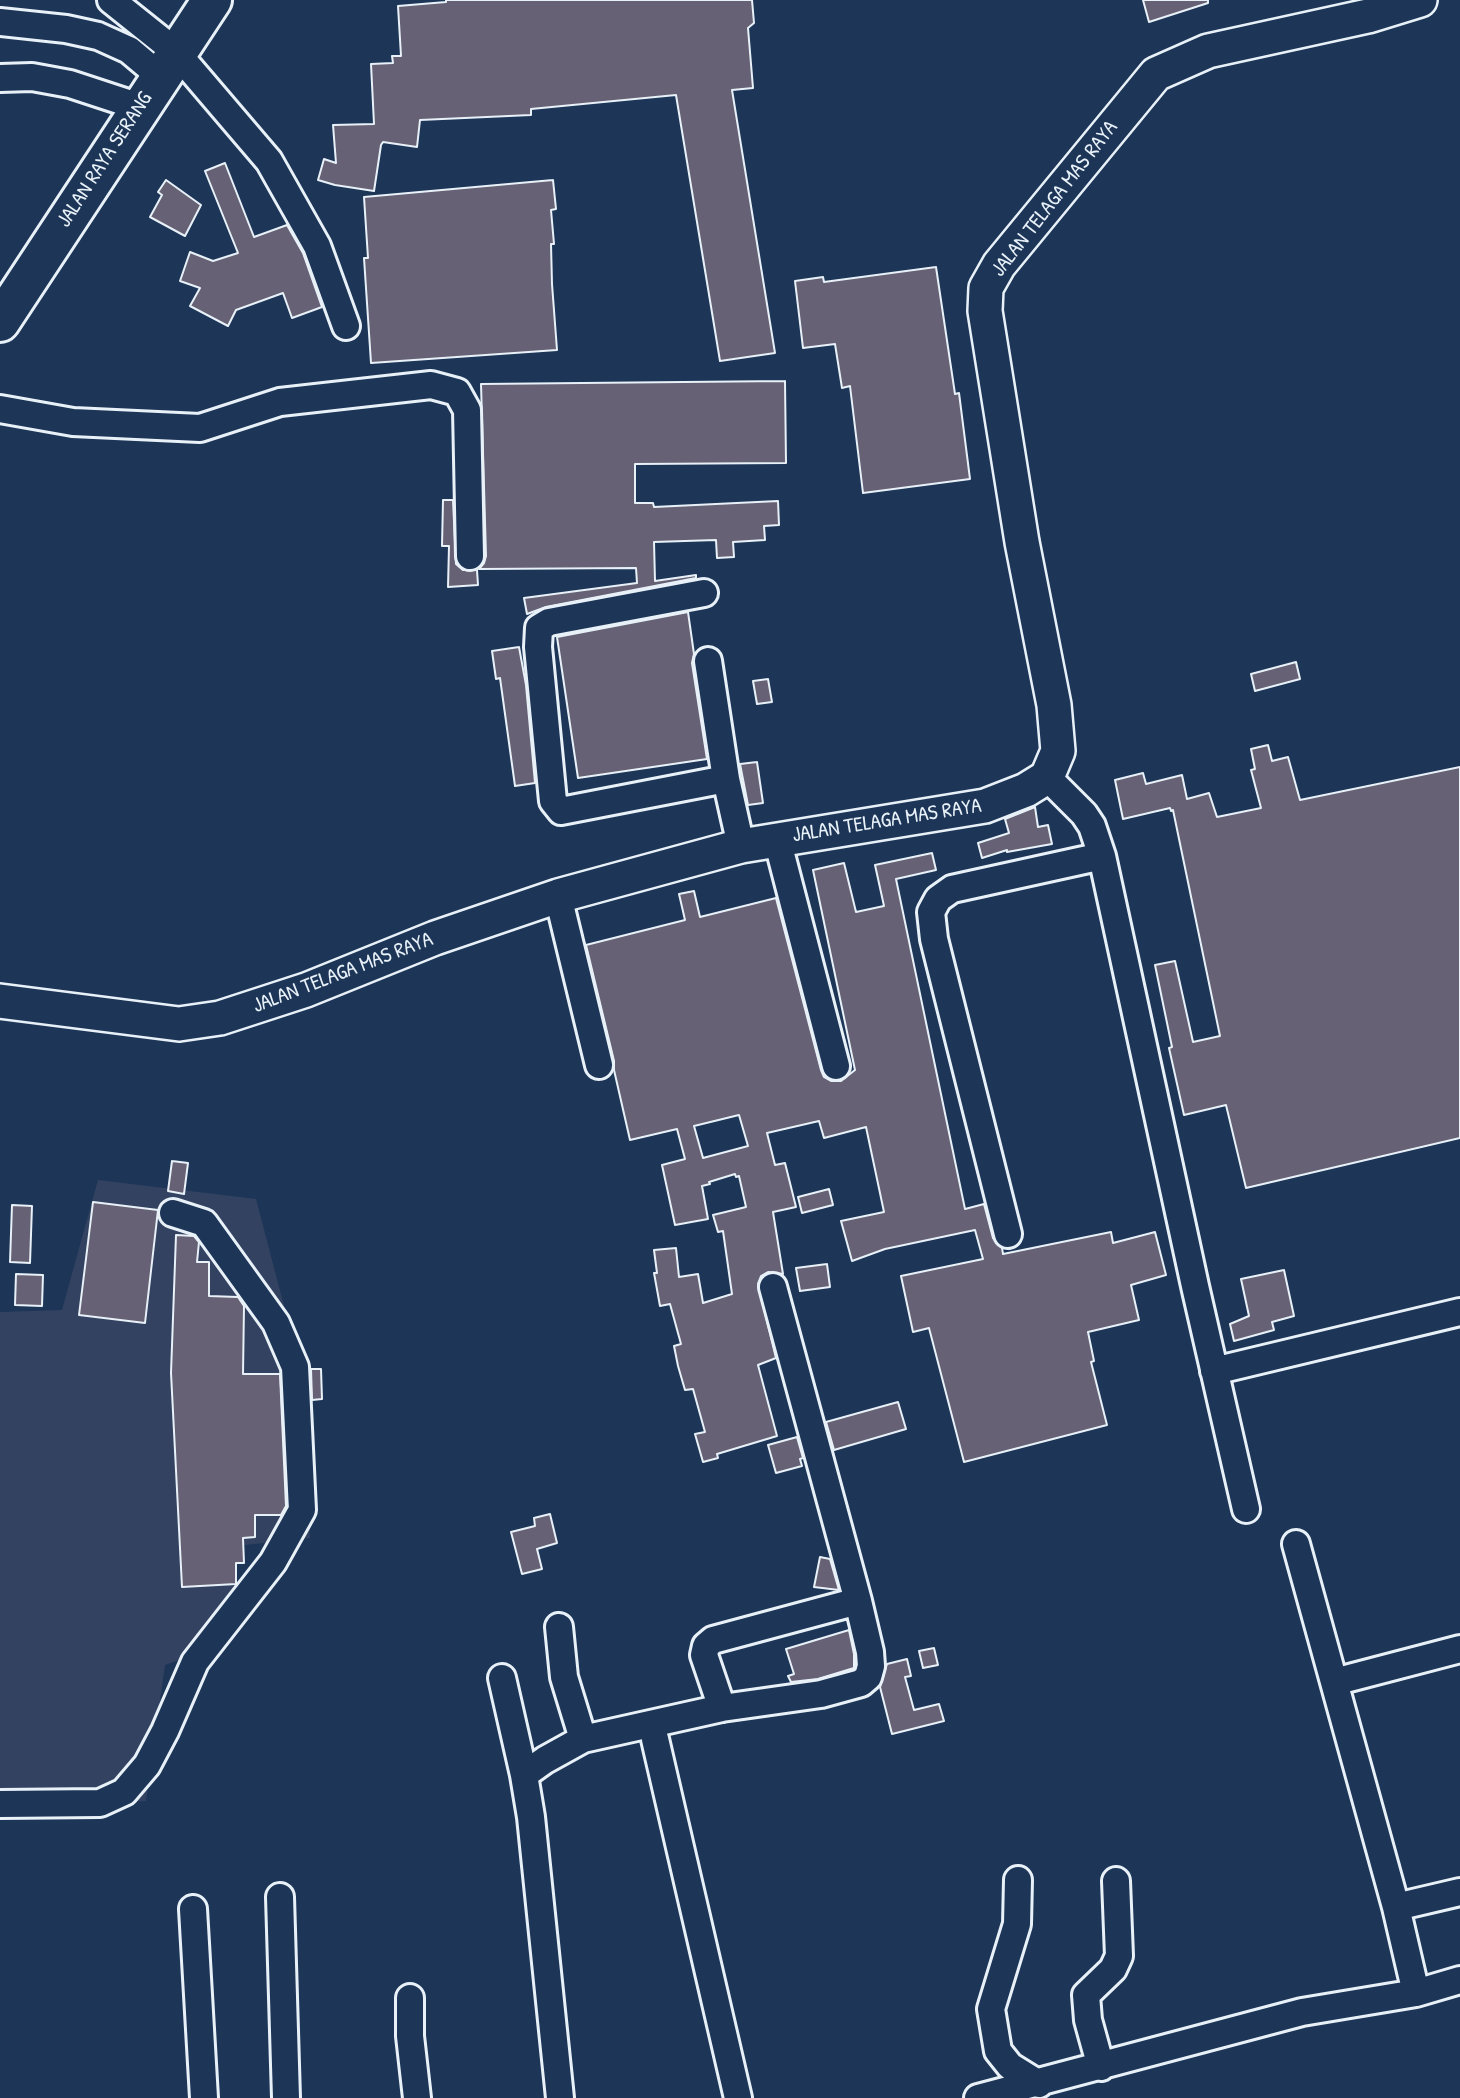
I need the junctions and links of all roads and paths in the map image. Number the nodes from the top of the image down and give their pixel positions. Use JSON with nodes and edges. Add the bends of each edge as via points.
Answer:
{"nodes":[{"id":1,"x":111,"y":0,"type":"edge"},
{"id":2,"x":212,"y":0,"type":"edge"},
{"id":3,"x":1420,"y":0,"type":"edge"},
{"id":4,"x":1366,"y":8,"type":"edge"},
{"id":5,"x":0,"y":22,"type":"edge"},
{"id":6,"x":0,"y":78,"type":"edge"},
{"id":7,"x":159,"y":78,"type":"junction"},
{"id":8,"x":0,"y":322,"type":"edge"},
{"id":9,"x":346,"y":326,"type":"dead end"},
{"id":10,"x":0,"y":409,"type":"edge"},
{"id":11,"x":470,"y":556,"type":"dead end"},
{"id":12,"x":704,"y":593,"type":"dead end"},
{"id":13,"x":708,"y":661,"type":"dead end"},
{"id":14,"x":1047,"y":776,"type":"junction"},
{"id":15,"x":726,"y":779,"type":"junction"},
{"id":16,"x":777,"y":839,"type":"junction"},
{"id":17,"x":741,"y":846,"type":"junction"},
{"id":18,"x":1102,"y":856,"type":"junction"},
{"id":19,"x":558,"y":896,"type":"junction"},
{"id":20,"x":0,"y":1001,"type":"edge"},
{"id":21,"x":598,"y":1065,"type":"dead end"},
{"id":22,"x":836,"y":1066,"type":"dead end"},
{"id":23,"x":173,"y":1213,"type":"dead end"},
{"id":24,"x":1008,"y":1234,"type":"dead end"},
{"id":25,"x":773,"y":1287,"type":"dead end"},
{"id":26,"x":1460,"y":1312,"type":"edge"},
{"id":27,"x":1214,"y":1371,"type":"junction"},
{"id":28,"x":1246,"y":1509,"type":"dead end"},
{"id":29,"x":1296,"y":1544,"type":"dead end"},
{"id":30,"x":858,"y":1601,"type":"junction"},
{"id":31,"x":559,"y":1627,"type":"dead end"},
{"id":32,"x":1460,"y":1649,"type":"edge"},
{"id":33,"x":502,"y":1678,"type":"dead end"},
{"id":34,"x":1334,"y":1682,"type":"junction"},
{"id":35,"x":722,"y":1708,"type":"junction"},
{"id":36,"x":655,"y":1739,"type":"dead end"},
{"id":37,"x":583,"y":1740,"type":"junction"},
{"id":38,"x":524,"y":1775,"type":"junction"},
{"id":39,"x":0,"y":1804,"type":"edge"},
{"id":40,"x":1018,"y":1880,"type":"dead end"},
{"id":41,"x":1116,"y":1881,"type":"dead end"},
{"id":42,"x":1460,"y":1892,"type":"edge"},
{"id":43,"x":280,"y":1897,"type":"dead end"},
{"id":44,"x":1396,"y":1907,"type":"junction"},
{"id":45,"x":193,"y":1909,"type":"dead end"},
{"id":46,"x":1460,"y":1980,"type":"edge"},
{"id":47,"x":1416,"y":1993,"type":"junction"},
{"id":48,"x":410,"y":1998,"type":"dead end"},
{"id":49,"x":1101,"y":2067,"type":"junction"},
{"id":50,"x":1039,"y":2084,"type":"junction"},
{"id":51,"x":204,"y":2098,"type":"edge"},
{"id":52,"x":286,"y":2098,"type":"edge"},
{"id":53,"x":417,"y":2098,"type":"edge"},
{"id":54,"x":560,"y":2098,"type":"edge"},
{"id":55,"x":738,"y":2098,"type":"edge"},
{"id":56,"x":978,"y":2098,"type":"edge"}],
"edges":[{"from":1,"to":7,"type":"street"},
{"from":2,"to":7,"type":"highway","name":"JALAN RAYA SERANG"},
{"from":3,"to":4,"type":"main road","name":"JALAN TELAGA MAS RAYA"},
{"from":4,"to":14,"type":"main road","name":"JALAN TELAGA MAS RAYA","via":[[1208,51],[1156,74],[999,265],[986,288],[985,311],[1018,515],[1054,705],[1058,751]]},
{"from":5,"to":7,"type":"street","via":[[98,36],[129,50]]},
{"from":6,"to":7,"type":"street","via":[[32,77],[70,84]]},
{"from":7,"to":8,"type":"highway","name":"JALAN RAYA SERANG"},
{"from":7,"to":9,"type":"street","via":[[269,161],[317,246]]},
{"from":10,"to":11,"type":"street","via":[[73,422],[200,428],[280,402],[431,385],[457,392],[467,410]]},
{"from":12,"to":15,"type":"street","via":[[549,622],[538,628],[553,801],[561,811]]},
{"from":13,"to":15,"type":"street"},
{"from":14,"to":16,"type":"main road","name":"JALAN TELAGA MAS RAYA","via":[[985,806]]},
{"from":14,"to":18,"type":"street","via":[[1084,814]]},
{"from":15,"to":17,"type":"street"},
{"from":16,"to":17,"type":"main road","name":"JALAN TELAGA MAS RAYA"},
{"from":16,"to":22,"type":"street"},
{"from":17,"to":19,"type":"main road","name":"JALAN TELAGA MAS RAYA"},
{"from":18,"to":24,"type":"street","via":[[952,889],[938,899],[932,912],[934,939]]},
{"from":18,"to":27,"type":"street"},
{"from":19,"to":20,"type":"main road","name":"JALAN TELAGA MAS RAYA","via":[[220,1018],[179,1024]]},
{"from":19,"to":21,"type":"street"},
{"from":23,"to":39,"type":"street","via":[[204,1223],[276,1323],[295,1367],[302,1510],[274,1562],[195,1662],[147,1765],[124,1792],[100,1803]]},
{"from":25,"to":30,"type":"street"},
{"from":26,"to":27,"type":"street"},
{"from":27,"to":28,"type":"street"},
{"from":29,"to":34,"type":"street"},
{"from":30,"to":35,"type":"street","via":[[713,1640],[704,1655]]},
{"from":30,"to":35,"type":"street","via":[[871,1666],[861,1683],[821,1694]]},
{"from":31,"to":37,"type":"street","via":[[564,1677]]},
{"from":32,"to":34,"type":"street"},
{"from":33,"to":38,"type":"street"},
{"from":34,"to":44,"type":"street"},
{"from":35,"to":37,"type":"street"},
{"from":36,"to":55,"type":"street"},
{"from":37,"to":38,"type":"street"},
{"from":38,"to":54,"type":"street"},
{"from":40,"to":50,"type":"street","via":[[1017,1924],[991,2009],[998,2052],[1010,2066]]},
{"from":41,"to":49,"type":"street","via":[[1119,1956],[1113,1969],[1086,1995]]},
{"from":42,"to":44,"type":"street"},
{"from":43,"to":52,"type":"street"},
{"from":44,"to":47,"type":"street"},
{"from":45,"to":51,"type":"street"},
{"from":46,"to":47,"type":"street"},
{"from":47,"to":49,"type":"street","via":[[1302,2012]]},
{"from":48,"to":53,"type":"street"},
{"from":49,"to":50,"type":"street"},
{"from":50,"to":56,"type":"street"}]}
